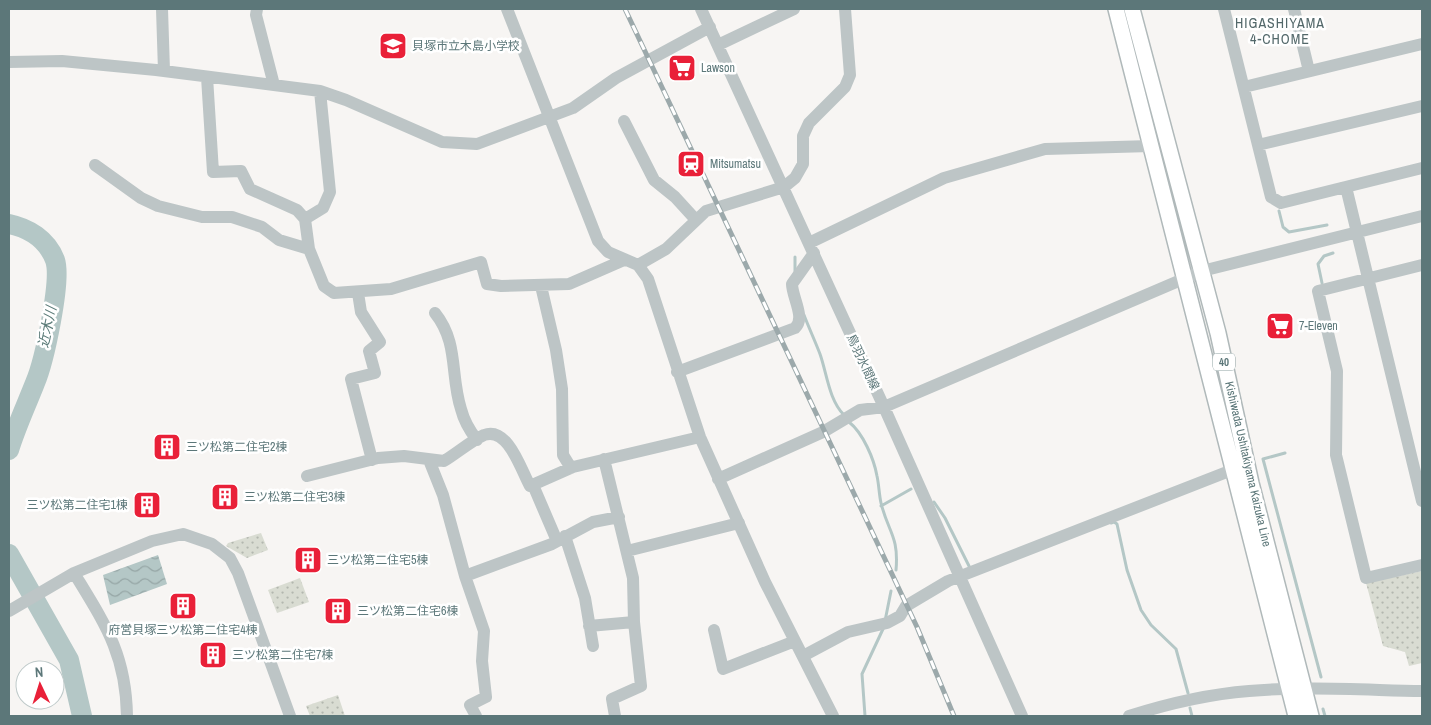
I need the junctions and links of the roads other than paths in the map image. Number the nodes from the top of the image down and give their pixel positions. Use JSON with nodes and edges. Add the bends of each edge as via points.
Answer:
{"nodes":[{"id":1,"x":162,"y":9,"type":"edge"},
{"id":2,"x":257,"y":9,"type":"edge"},
{"id":3,"x":507,"y":9,"type":"edge"},
{"id":4,"x":702,"y":9,"type":"edge"},
{"id":5,"x":794,"y":9,"type":"edge"},
{"id":6,"x":845,"y":9,"type":"edge"},
{"id":7,"x":1116,"y":9,"type":"edge"},
{"id":8,"x":1132,"y":9,"type":"edge"},
{"id":9,"x":1224,"y":9,"type":"edge"},
{"id":10,"x":1294,"y":9,"type":"edge"},
{"id":11,"x":710,"y":27,"type":"junction"},
{"id":12,"x":1422,"y":44,"type":"edge"},
{"id":13,"x":718,"y":45,"type":"junction"},
{"id":14,"x":9,"y":62,"type":"edge"},
{"id":15,"x":164,"y":71,"type":"junction"},
{"id":16,"x":1309,"y":71,"type":"junction"},
{"id":17,"x":207,"y":77,"type":"junction"},
{"id":18,"x":274,"y":85,"type":"junction"},
{"id":19,"x":1244,"y":87,"type":"junction"},
{"id":20,"x":320,"y":91,"type":"junction"},
{"id":21,"x":1422,"y":106,"type":"edge"},
{"id":22,"x":550,"y":117,"type":"junction"},
{"id":23,"x":624,"y":121,"type":"dead end"},
{"id":24,"x":1151,"y":146,"type":"junction"},
{"id":25,"x":1258,"y":146,"type":"junction"},
{"id":26,"x":95,"y":164,"type":"dead end"},
{"id":27,"x":1422,"y":168,"type":"edge"},
{"id":28,"x":784,"y":187,"type":"junction"},
{"id":29,"x":1346,"y":187,"type":"junction"},
{"id":30,"x":1422,"y":216,"type":"edge"},
{"id":31,"x":306,"y":219,"type":"junction"},
{"id":32,"x":696,"y":220,"type":"junction"},
{"id":33,"x":1357,"y":232,"type":"junction"},
{"id":34,"x":811,"y":248,"type":"junction"},
{"id":35,"x":309,"y":249,"type":"junction"},
{"id":36,"x":624,"y":260,"type":"junction"},
{"id":37,"x":638,"y":265,"type":"junction"},
{"id":38,"x":1422,"y":265,"type":"edge"},
{"id":39,"x":1202,"y":271,"type":"junction"},
{"id":40,"x":1368,"y":278,"type":"junction"},
{"id":41,"x":1184,"y":279,"type":"junction"},
{"id":42,"x":541,"y":286,"type":"junction"},
{"id":43,"x":358,"y":293,"type":"junction"},
{"id":44,"x":435,"y":313,"type":"dead end"},
{"id":45,"x":677,"y":372,"type":"junction"},
{"id":46,"x":884,"y":407,"type":"junction"},
{"id":47,"x":700,"y":437,"type":"junction"},
{"id":48,"x":477,"y":440,"type":"junction"},
{"id":49,"x":604,"y":458,"type":"junction"},
{"id":50,"x":372,"y":460,"type":"junction"},
{"id":51,"x":429,"y":460,"type":"junction"},
{"id":52,"x":571,"y":468,"type":"junction"},
{"id":53,"x":1232,"y":470,"type":"junction"},
{"id":54,"x":307,"y":476,"type":"dead end"},
{"id":55,"x":718,"y":479,"type":"junction"},
{"id":56,"x":533,"y":485,"type":"junction"},
{"id":57,"x":1422,"y":502,"type":"edge"},
{"id":58,"x":619,"y":516,"type":"junction"},
{"id":59,"x":739,"y":524,"type":"junction"},
{"id":60,"x":561,"y":538,"type":"junction"},
{"id":61,"x":627,"y":550,"type":"junction"},
{"id":62,"x":1422,"y":565,"type":"edge"},
{"id":63,"x":74,"y":573,"type":"junction"},
{"id":64,"x":465,"y":576,"type":"junction"},
{"id":65,"x":960,"y":577,"type":"junction"},
{"id":66,"x":9,"y":612,"type":"edge"},
{"id":67,"x":634,"y":622,"type":"junction"},
{"id":68,"x":589,"y":626,"type":"junction"},
{"id":69,"x":714,"y":630,"type":"dead end"},
{"id":70,"x":795,"y":641,"type":"junction"},
{"id":71,"x":593,"y":646,"type":"dead end"},
{"id":72,"x":803,"y":656,"type":"junction"},
{"id":73,"x":1289,"y":689,"type":"junction"},
{"id":74,"x":1304,"y":690,"type":"junction"},
{"id":75,"x":1422,"y":691,"type":"edge"},
{"id":76,"x":127,"y":716,"type":"edge"},
{"id":77,"x":290,"y":716,"type":"edge"},
{"id":78,"x":476,"y":716,"type":"edge"},
{"id":79,"x":616,"y":716,"type":"edge"},
{"id":80,"x":833,"y":716,"type":"edge"},
{"id":81,"x":1022,"y":716,"type":"edge"},
{"id":82,"x":1129,"y":716,"type":"edge"},
{"id":83,"x":1296,"y":716,"type":"edge"},
{"id":84,"x":1311,"y":716,"type":"edge"}],
"edges":[{"from":1,"to":15,"type":"street"},
{"from":2,"to":18,"type":"street"},
{"from":3,"to":22,"type":"street"},
{"from":4,"to":11,"type":"street","name":"鳥羽水間線"},
{"from":5,"to":13,"type":"street"},
{"from":6,"to":28,"type":"street","via":[[850,75],[845,87],[809,123],[803,136],[803,164],[795,178]]},
{"from":7,"to":24,"type":"main road","name":"Kishiwada Ushitakiyama Kaizuka Line","number":"40"},
{"from":8,"to":39,"type":"main road","name":"Kishiwada Ushitakiyama Kaizuka Line","number":"40"},
{"from":9,"to":19,"type":"street"},
{"from":10,"to":16,"type":"street"},
{"from":11,"to":13,"type":"street","name":"鳥羽水間線"},
{"from":11,"to":22,"type":"street","via":[[616,78],[572,108]]},
{"from":12,"to":16,"type":"street"},
{"from":13,"to":28,"type":"street","name":"鳥羽水間線"},
{"from":14,"to":15,"type":"street","via":[[62,61]]},
{"from":15,"to":17,"type":"street"},
{"from":16,"to":19,"type":"street"},
{"from":17,"to":18,"type":"street"},
{"from":17,"to":31,"type":"street","via":[[213,172],[241,171],[250,189],[297,210]]},
{"from":18,"to":20,"type":"street"},
{"from":19,"to":25,"type":"street"},
{"from":20,"to":22,"type":"street","via":[[442,142],[457,144],[476,144]]},
{"from":20,"to":31,"type":"street","via":[[330,192],[323,208]]},
{"from":21,"to":25,"type":"street"},
{"from":22,"to":36,"type":"street","via":[[598,241],[608,252]]},
{"from":23,"to":32,"type":"street","via":[[654,180]]},
{"from":24,"to":34,"type":"street","via":[[1045,149],[944,178]]},
{"from":24,"to":41,"type":"main road","name":"Kishiwada Ushitakiyama Kaizuka Line","number":"40"},
{"from":25,"to":29,"type":"street","via":[[1271,197],[1281,204]]},
{"from":26,"to":35,"type":"street","via":[[141,198],[158,206],[202,217],[232,217],[262,227],[279,240]]},
{"from":27,"to":29,"type":"street"},
{"from":28,"to":32,"type":"street","via":[[710,205]]},
{"from":28,"to":34,"type":"street","name":"鳥羽水間線"},
{"from":29,"to":33,"type":"street"},
{"from":30,"to":33,"type":"street"},
{"from":31,"to":35,"type":"street"},
{"from":32,"to":37,"type":"street","via":[[666,249]]},
{"from":33,"to":39,"type":"street"},
{"from":33,"to":40,"type":"street"},
{"from":34,"to":45,"type":"street","via":[[792,284],[800,317],[795,328]]},
{"from":34,"to":46,"type":"street","name":"鳥羽水間線"},
{"from":35,"to":43,"type":"street","via":[[324,286],[334,294]]},
{"from":36,"to":37,"type":"street"},
{"from":36,"to":42,"type":"street","via":[[569,284]]},
{"from":37,"to":45,"type":"street","via":[[648,279]]},
{"from":38,"to":40,"type":"street"},
{"from":39,"to":41,"type":"street"},
{"from":39,"to":74,"type":"main road","name":"Kishiwada Ushitakiyama Kaizuka Line","number":"40","via":[[1251,483]]},
{"from":40,"to":57,"type":"street"},
{"from":40,"to":62,"type":"street","via":[[1318,291],[1337,371],[1336,455],[1366,578]]},
{"from":41,"to":46,"type":"street"},
{"from":41,"to":53,"type":"main road","name":"Kishiwada Ushitakiyama Kaizuka Line","number":"40"},
{"from":42,"to":43,"type":"street","via":[[486,284],[481,262],[391,289]]},
{"from":42,"to":52,"type":"street","via":[[562,389],[563,455]]},
{"from":43,"to":50,"type":"street","via":[[361,312],[380,342],[369,351],[375,373],[351,379]]},
{"from":44,"to":48,"type":"street","via":[[450,338],[460,409]]},
{"from":45,"to":47,"type":"street"},
{"from":46,"to":55,"type":"street","via":[[860,410],[823,432]]},
{"from":46,"to":65,"type":"street","name":"鳥羽水間線"},
{"from":47,"to":49,"type":"street"},
{"from":47,"to":55,"type":"street"},
{"from":48,"to":51,"type":"street","via":[[444,462]]},
{"from":48,"to":56,"type":"street","via":[[496,434],[506,440],[530,486]]},
{"from":49,"to":52,"type":"street"},
{"from":49,"to":58,"type":"street"},
{"from":50,"to":51,"type":"street","via":[[404,456]]},
{"from":50,"to":54,"type":"street"},
{"from":51,"to":64,"type":"street","via":[[444,495]]},
{"from":52,"to":56,"type":"street"},
{"from":53,"to":65,"type":"street"},
{"from":53,"to":73,"type":"main road","name":"Kishiwada Ushitakiyama Kaizuka Line","number":"40"},
{"from":55,"to":59,"type":"street"},
{"from":56,"to":60,"type":"street"},
{"from":58,"to":60,"type":"street","via":[[592,522]]},
{"from":58,"to":61,"type":"street"},
{"from":59,"to":61,"type":"street"},
{"from":59,"to":70,"type":"street"},
{"from":60,"to":64,"type":"street"},
{"from":60,"to":68,"type":"street","via":[[585,598]]},
{"from":61,"to":67,"type":"street","via":[[633,578]]},
{"from":63,"to":66,"type":"street"},
{"from":63,"to":76,"type":"street","via":[[108,629],[120,657]]},
{"from":63,"to":77,"type":"street","via":[[152,541],[183,534],[212,544],[230,558],[238,573]]},
{"from":64,"to":78,"type":"street","via":[[484,631],[482,661],[486,697],[470,705]]},
{"from":65,"to":72,"type":"street","via":[[924,594],[906,606],[900,616],[887,623],[848,632]]},
{"from":65,"to":81,"type":"street","name":"鳥羽水間線"},
{"from":67,"to":68,"type":"street"},
{"from":67,"to":79,"type":"street","via":[[641,686],[612,700]]},
{"from":68,"to":71,"type":"street"},
{"from":69,"to":70,"type":"street","via":[[722,669]]},
{"from":70,"to":72,"type":"street"},
{"from":72,"to":80,"type":"street"},
{"from":73,"to":74,"type":"street"},
{"from":73,"to":82,"type":"street","via":[[1204,698]]},
{"from":73,"to":83,"type":"main road","name":"Kishiwada Ushitakiyama Kaizuka Line","number":"40"},
{"from":74,"to":75,"type":"street"},
{"from":74,"to":84,"type":"main road","name":"Kishiwada Ushitakiyama Kaizuka Line","number":"40"}]}
